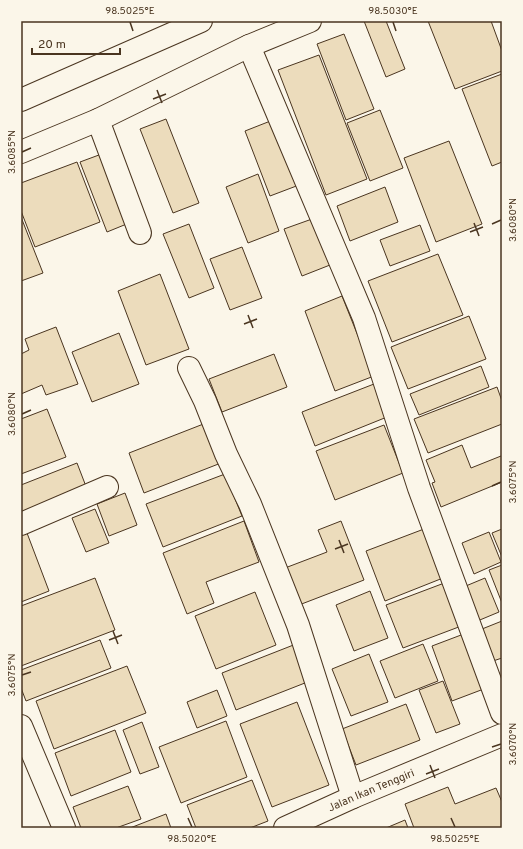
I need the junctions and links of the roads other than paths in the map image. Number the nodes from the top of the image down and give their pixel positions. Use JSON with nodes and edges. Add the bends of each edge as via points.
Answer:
{"nodes":[{"id":1,"x":201,"y":21,"type":"edge"},
{"id":2,"x":310,"y":21,"type":"edge"},
{"id":3,"x":249,"y":46,"type":"junction"},
{"id":4,"x":21,"y":100,"type":"edge"},
{"id":5,"x":98,"y":120,"type":"junction"},
{"id":6,"x":21,"y":152,"type":"edge"},
{"id":7,"x":140,"y":233,"type":"dead end"},
{"id":8,"x":189,"y":368,"type":"dead end"},
{"id":9,"x":107,"y":487,"type":"dead end"},
{"id":10,"x":21,"y":524,"type":"edge"},
{"id":11,"x":502,"y":713,"type":"edge"},
{"id":12,"x":21,"y":726,"type":"edge"},
{"id":13,"x":502,"y":735,"type":"edge"},
{"id":14,"x":353,"y":796,"type":"junction"},
{"id":15,"x":64,"y":828,"type":"edge"},
{"id":16,"x":285,"y":828,"type":"edge"}],
"edges":[{"from":1,"to":4,"type":"street"},
{"from":2,"to":3,"type":"street"},
{"from":3,"to":5,"type":"street"},
{"from":3,"to":11,"type":"street","via":[[364,318],[419,488]]},
{"from":5,"to":6,"type":"street"},
{"from":5,"to":7,"type":"street"},
{"from":8,"to":14,"type":"street","via":[[250,504],[298,625]]},
{"from":9,"to":10,"type":"street"},
{"from":12,"to":15,"type":"street"},
{"from":13,"to":14,"type":"street","name":"Jalan Ikan Tenggiri"},
{"from":14,"to":16,"type":"street","name":"Jalan Ikan Tenggiri"}]}
